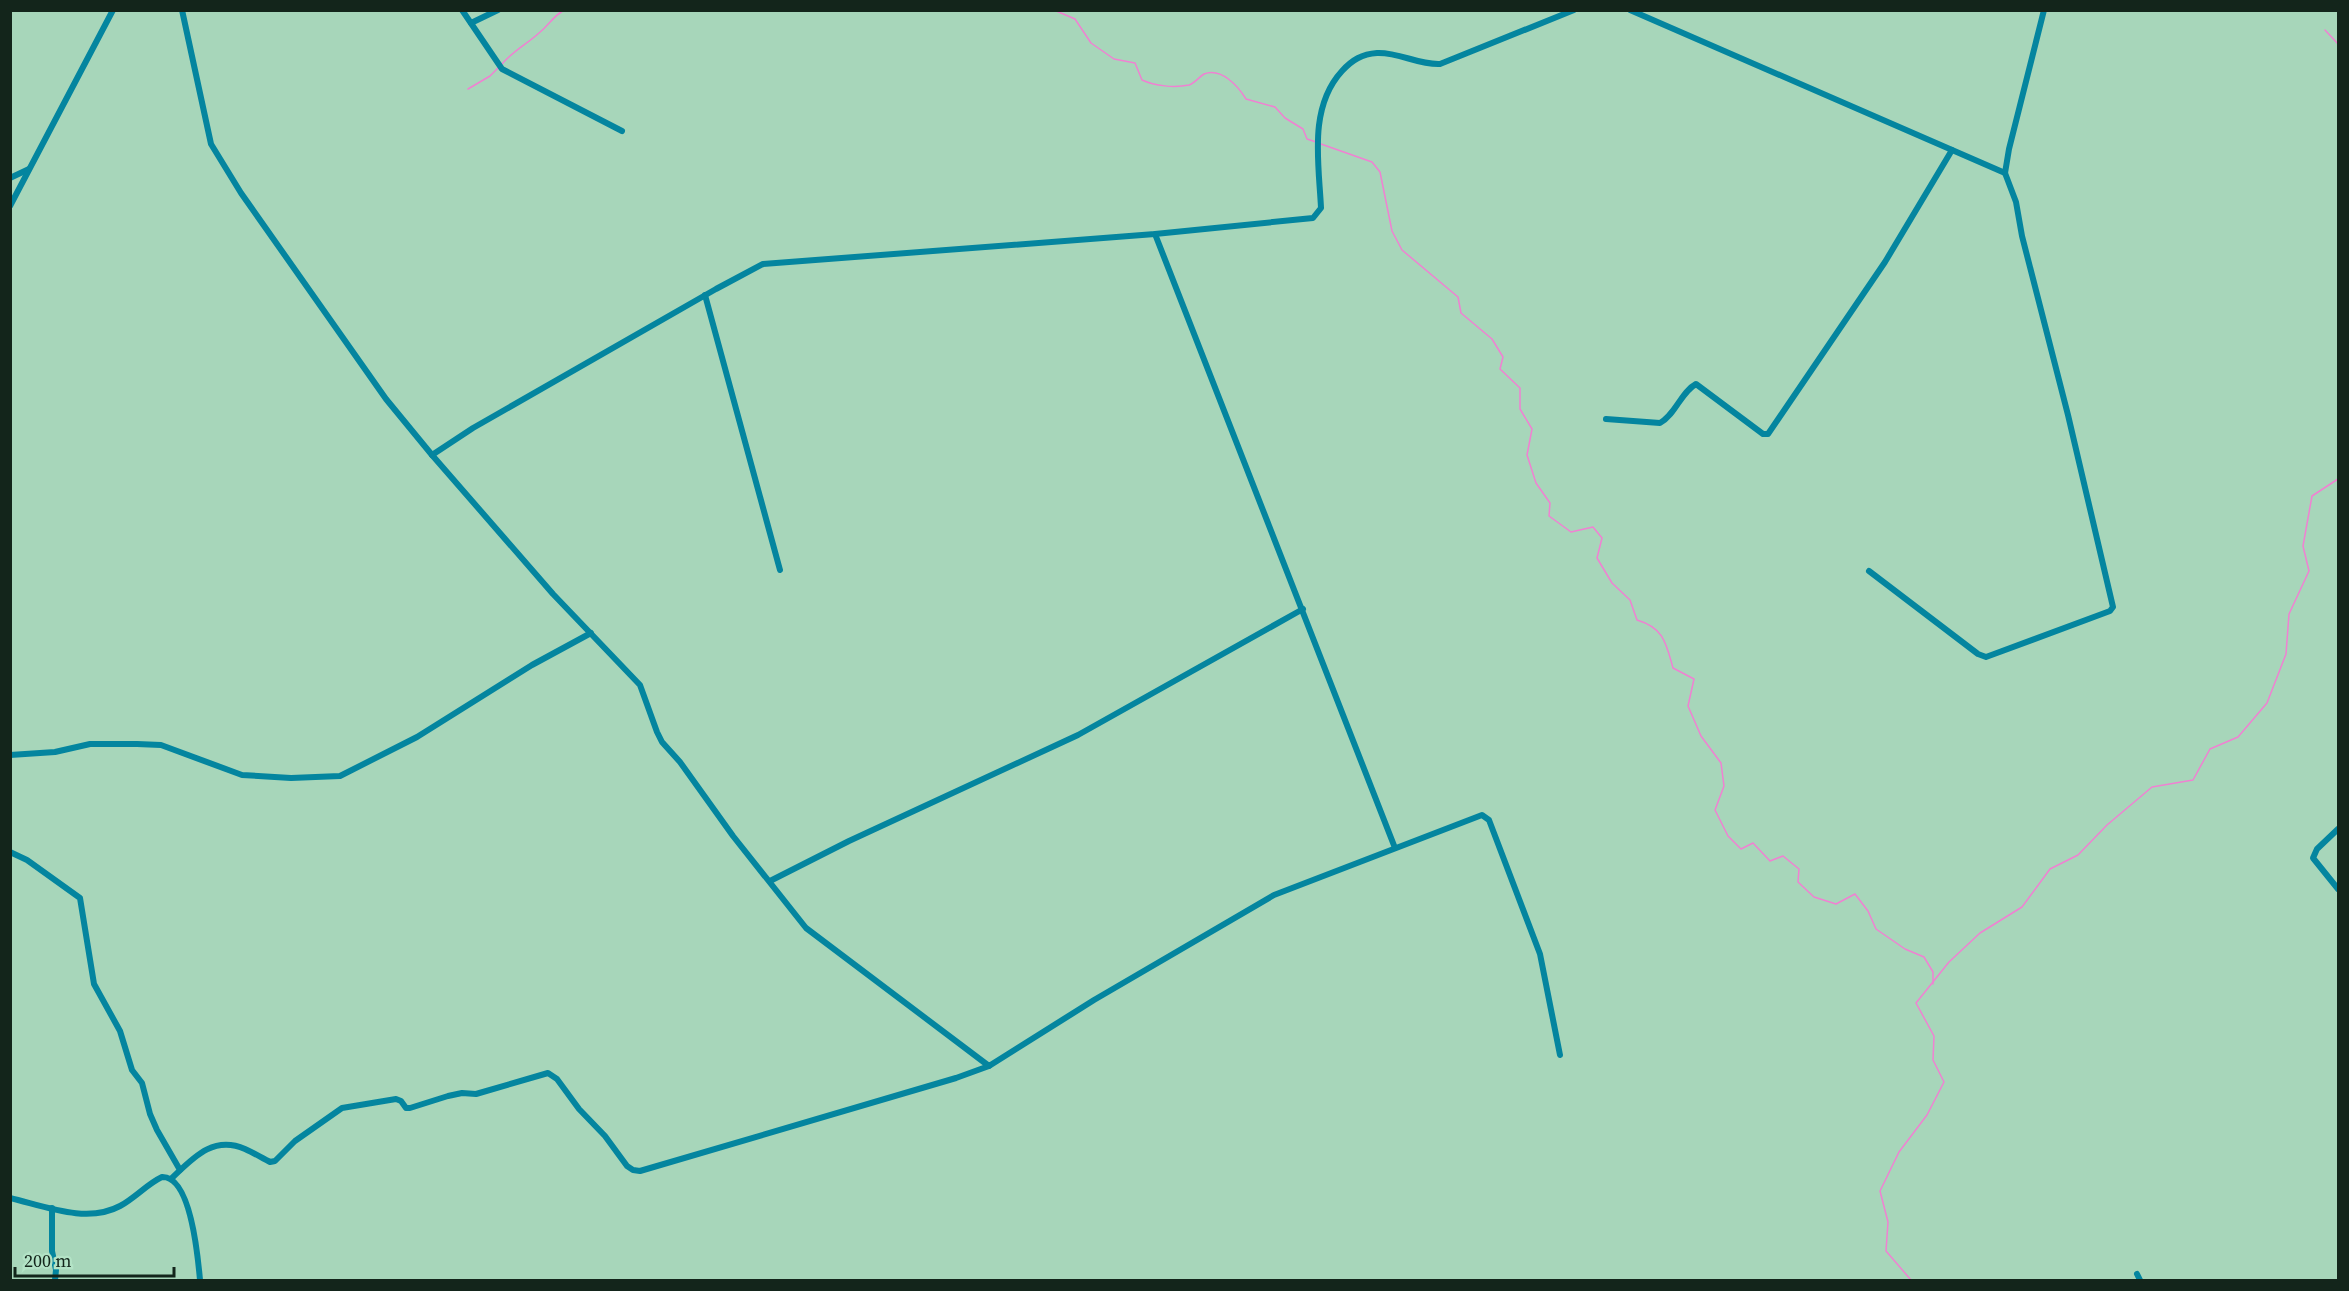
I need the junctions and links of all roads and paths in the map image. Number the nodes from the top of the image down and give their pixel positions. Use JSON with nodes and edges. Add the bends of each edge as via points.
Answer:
{"nodes":[{"id":1,"x":113,"y":10,"type":"edge"},
{"id":2,"x":182,"y":10,"type":"edge"},
{"id":3,"x":462,"y":10,"type":"edge"},
{"id":4,"x":498,"y":10,"type":"edge"},
{"id":5,"x":1574,"y":10,"type":"edge"},
{"id":6,"x":1630,"y":10,"type":"edge"},
{"id":7,"x":2044,"y":10,"type":"edge"},
{"id":8,"x":471,"y":23,"type":"junction"},
{"id":9,"x":622,"y":131,"type":"dead end"},
{"id":10,"x":1952,"y":150,"type":"junction"},
{"id":11,"x":29,"y":168,"type":"junction"},
{"id":12,"x":2005,"y":173,"type":"junction"},
{"id":13,"x":10,"y":178,"type":"edge"},
{"id":14,"x":10,"y":206,"type":"edge"},
{"id":15,"x":1155,"y":234,"type":"junction"},
{"id":16,"x":705,"y":295,"type":"junction"},
{"id":17,"x":1606,"y":419,"type":"dead end"},
{"id":18,"x":432,"y":455,"type":"junction"},
{"id":19,"x":780,"y":570,"type":"dead end"},
{"id":20,"x":1869,"y":571,"type":"dead end"},
{"id":21,"x":1303,"y":609,"type":"junction"},
{"id":22,"x":591,"y":633,"type":"junction"},
{"id":23,"x":10,"y":755,"type":"edge"},
{"id":24,"x":2338,"y":829,"type":"edge"},
{"id":25,"x":1395,"y":848,"type":"junction"},
{"id":26,"x":10,"y":852,"type":"edge"},
{"id":27,"x":770,"y":881,"type":"junction"},
{"id":28,"x":2338,"y":889,"type":"edge"},
{"id":29,"x":1560,"y":1055,"type":"dead end"},
{"id":30,"x":989,"y":1066,"type":"junction"},
{"id":31,"x":180,"y":1170,"type":"junction"},
{"id":32,"x":172,"y":1178,"type":"junction"},
{"id":33,"x":10,"y":1198,"type":"edge"},
{"id":34,"x":52,"y":1208,"type":"junction"},
{"id":35,"x":55,"y":1281,"type":"edge"},
{"id":36,"x":200,"y":1281,"type":"edge"}],
"edges":[{"from":1,"to":11,"type":"street"},
{"from":2,"to":18,"type":"street","via":[[208,133],[218,158],[357,360]]},
{"from":3,"to":8,"type":"street"},
{"from":4,"to":8,"type":"street"},
{"from":5,"to":15,"type":"street","via":[[1440,63],[1428,64],[1396,53],[1360,56],[1350,62],[1338,75],[1320,113],[1321,208],[1313,218]]},
{"from":6,"to":10,"type":"street"},
{"from":7,"to":12,"type":"street"},
{"from":8,"to":9,"type":"street","via":[[502,69]]},
{"from":10,"to":12,"type":"street"},
{"from":10,"to":17,"type":"street","via":[[1886,262],[1768,434],[1695,384],[1660,423]]},
{"from":11,"to":13,"type":"street"},
{"from":11,"to":14,"type":"street"},
{"from":12,"to":20,"type":"street","via":[[2016,202],[2112,609],[1986,657]]},
{"from":15,"to":16,"type":"street","via":[[774,262]]},
{"from":15,"to":21,"type":"street"},
{"from":16,"to":18,"type":"street"},
{"from":16,"to":19,"type":"street"},
{"from":18,"to":22,"type":"street"},
{"from":21,"to":25,"type":"street"},
{"from":21,"to":27,"type":"street","via":[[1078,735]]},
{"from":22,"to":23,"type":"street","via":[[417,737],[340,777],[242,775],[161,746],[137,744],[90,744],[56,752]]},
{"from":22,"to":27,"type":"street","via":[[640,685],[662,742]]},
{"from":24,"to":28,"type":"street","via":[[2313,855]]},
{"from":25,"to":29,"type":"street","via":[[1478,815],[1488,820],[1540,954]]},
{"from":25,"to":30,"type":"street","via":[[1274,895]]},
{"from":26,"to":31,"type":"street","via":[[80,898],[94,984],[120,1031],[157,1130]]},
{"from":27,"to":30,"type":"street","via":[[806,928]]},
{"from":30,"to":31,"type":"street","via":[[640,1171],[627,1166],[558,1079],[548,1073],[410,1108],[396,1099],[342,1108],[274,1161],[244,1148],[222,1144],[200,1152]]},
{"from":31,"to":32,"type":"street"},
{"from":32,"to":34,"type":"street","via":[[156,1180],[130,1200],[104,1212]]},
{"from":32,"to":36,"type":"street","via":[[185,1198]]},
{"from":33,"to":34,"type":"street"},
{"from":34,"to":35,"type":"street"}]}
